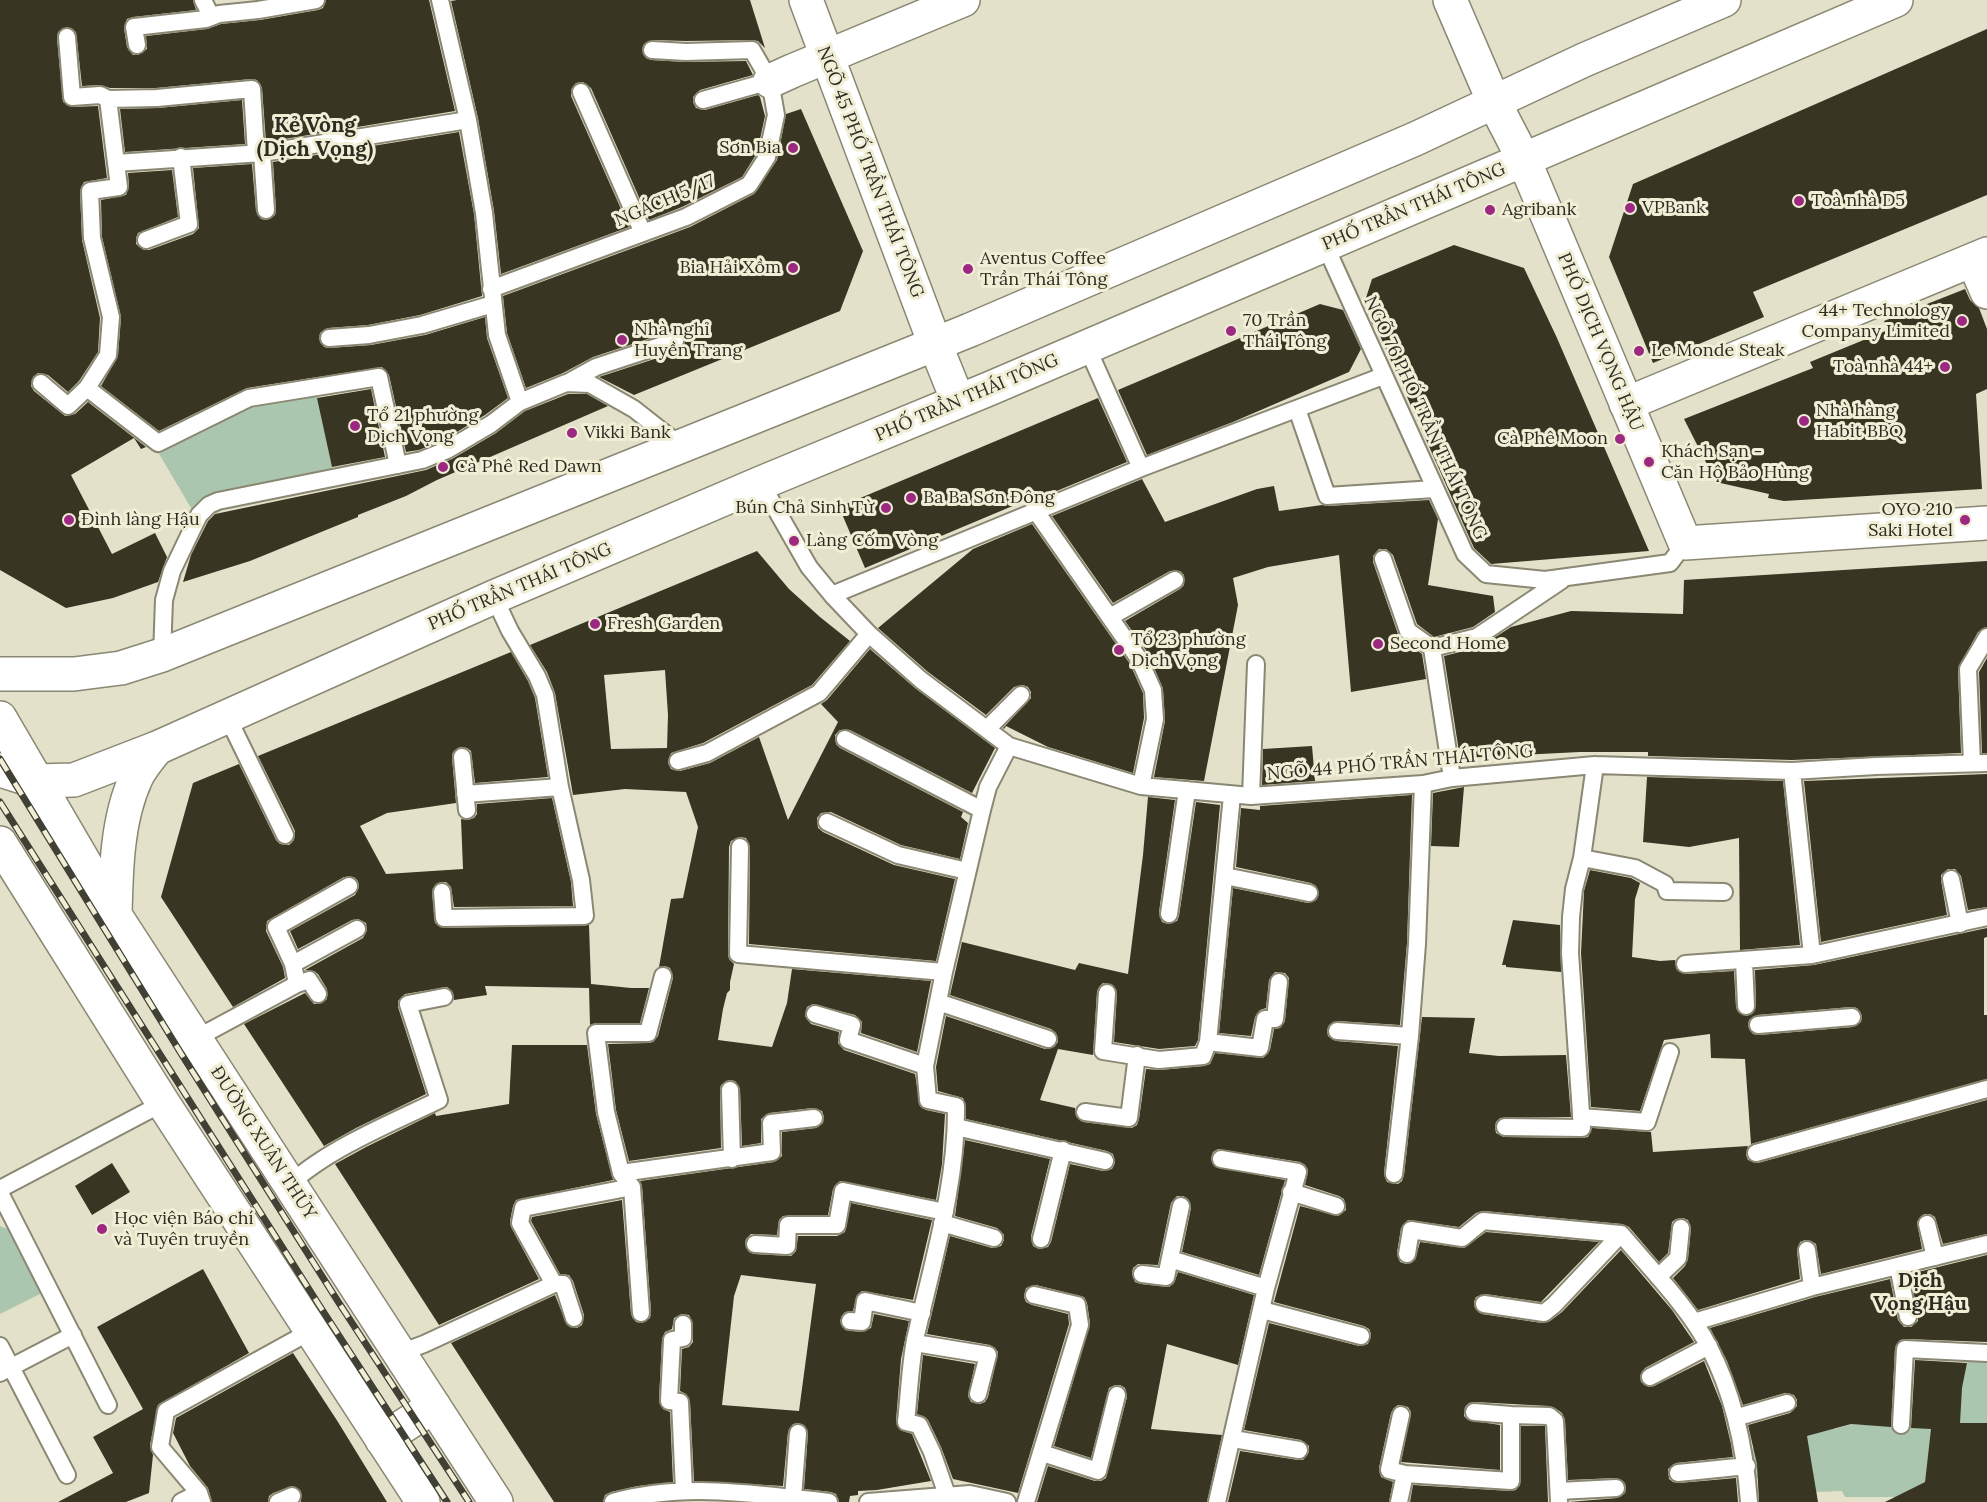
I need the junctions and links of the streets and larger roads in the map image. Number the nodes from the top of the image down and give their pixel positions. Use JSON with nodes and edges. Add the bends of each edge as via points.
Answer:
{"nodes":[{"id":1,"x":806,"y":0,"type":"edge"},
{"id":2,"x":963,"y":0,"type":"edge"},
{"id":3,"x":1450,"y":0,"type":"edge"},
{"id":4,"x":1724,"y":0,"type":"edge"},
{"id":5,"x":1896,"y":0,"type":"edge"},
{"id":6,"x":827,"y":57,"type":"junction"},
{"id":7,"x":770,"y":81,"type":"road end"},
{"id":8,"x":1494,"y":102,"type":"junction"},
{"id":9,"x":1524,"y":160,"type":"junction"},
{"id":10,"x":1980,"y":257,"type":"edge"},
{"id":11,"x":1987,"y":292,"type":"edge"},
{"id":12,"x":935,"y":344,"type":"junction"},
{"id":13,"x":958,"y":401,"type":"junction"},
{"id":14,"x":1626,"y":404,"type":"junction"},
{"id":15,"x":1987,"y":523,"type":"edge"},
{"id":16,"x":0,"y":674,"type":"edge"},
{"id":17,"x":0,"y":718,"type":"edge"},
{"id":18,"x":157,"y":748,"type":"junction"},
{"id":19,"x":0,"y":770,"type":"edge"},
{"id":20,"x":35,"y":781,"type":"junction"},
{"id":21,"x":0,"y":843,"type":"edge"},
{"id":22,"x":115,"y":915,"type":"junction"},
{"id":23,"x":434,"y":1406,"type":"junction"},
{"id":24,"x":382,"y":1440,"type":"junction"},
{"id":25,"x":423,"y":1502,"type":"edge"},
{"id":26,"x":496,"y":1502,"type":"edge"}],
"edges":[{"from":1,"to":6,"type":"main road","name":"NGÕ 45 PHỐ TRẦN THÁI TÔNG"},
{"from":2,"to":6,"type":"main road"},
{"from":3,"to":8,"type":"main road","name":"PHỐ DỊCH VỌNG HẬU"},
{"from":4,"to":8,"type":"main road"},
{"from":5,"to":9,"type":"main road","name":"PHỐ TRẦN THÁI TÔNG"},
{"from":6,"to":7,"type":"main road"},
{"from":6,"to":12,"type":"main road","name":"NGÕ 45 PHỐ TRẦN THÁI TÔNG"},
{"from":8,"to":9,"type":"main road","name":"PHỐ DỊCH VỌNG HẬU"},
{"from":8,"to":12,"type":"main road"},
{"from":9,"to":13,"type":"main road","name":"PHỐ TRẦN THÁI TÔNG"},
{"from":9,"to":14,"type":"main road","name":"PHỐ DỊCH VỌNG HẬU"},
{"from":10,"to":11,"type":"main road"},
{"from":10,"to":14,"type":"main road"},
{"from":12,"to":13,"type":"main road","name":"NGÕ 45 PHỐ TRẦN THÁI TÔNG"},
{"from":12,"to":16,"type":"main road","via":[[162,655],[121,668],[74,674]]},
{"from":13,"to":18,"type":"main road","name":"PHỐ TRẦN THÁI TÔNG","via":[[494,597]]},
{"from":14,"to":15,"type":"main road","name":"PHỐ DỊCH VỌNG HẬU","via":[[1685,543]]},
{"from":17,"to":20,"type":"main road","name":"ĐƯỜNG XUÂN THỦY"},
{"from":18,"to":20,"type":"main road","name":"PHỐ TRẦN THÁI TÔNG","via":[[74,780]]},
{"from":18,"to":22,"type":"main road","via":[[136,777],[122,825]]},
{"from":19,"to":20,"type":"main road","name":"PHỐ TRẦN THÁI TÔNG"},
{"from":20,"to":22,"type":"main road","name":"ĐƯỜNG XUÂN THỦY"},
{"from":21,"to":24,"type":"main road"},
{"from":22,"to":23,"type":"main road","name":"ĐƯỜNG XUÂN THỦY"},
{"from":23,"to":24,"type":"main road"},
{"from":23,"to":26,"type":"main road","name":"ĐƯỜNG XUÂN THỦY"},
{"from":24,"to":25,"type":"main road"}]}
